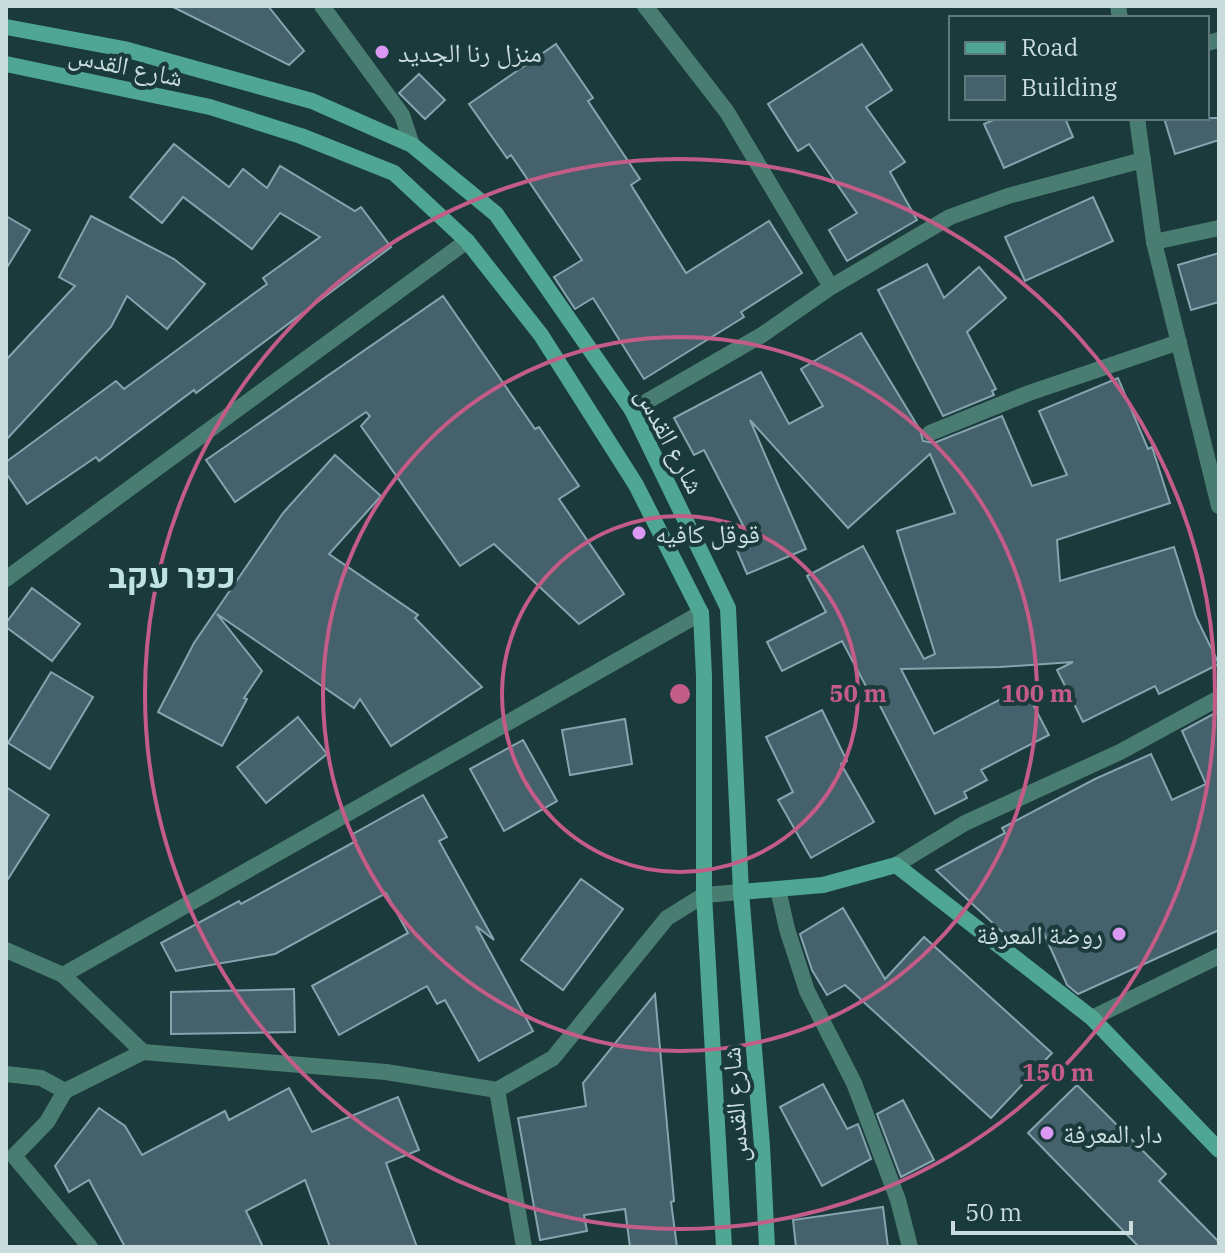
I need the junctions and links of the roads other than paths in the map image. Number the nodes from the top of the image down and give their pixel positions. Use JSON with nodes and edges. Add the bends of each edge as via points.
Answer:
{"nodes":[{"id":1,"x":322,"y":6,"type":"edge"},
{"id":2,"x":645,"y":6,"type":"edge"},
{"id":3,"x":6,"y":27,"type":"edge"},
{"id":4,"x":8,"y":66,"type":"edge"},
{"id":5,"x":1137,"y":120,"type":"edge"},
{"id":6,"x":412,"y":145,"type":"junction"},
{"id":7,"x":1143,"y":160,"type":"junction"},
{"id":8,"x":1219,"y":228,"type":"edge"},
{"id":9,"x":467,"y":241,"type":"junction"},
{"id":10,"x":1154,"y":242,"type":"junction"},
{"id":11,"x":831,"y":287,"type":"junction"},
{"id":12,"x":1179,"y":342,"type":"junction"},
{"id":13,"x":632,"y":410,"type":"junction"},
{"id":14,"x":930,"y":433,"type":"dead end"},
{"id":15,"x":1219,"y":506,"type":"edge"},
{"id":16,"x":6,"y":579,"type":"edge"},
{"id":17,"x":701,"y":613,"type":"junction"},
{"id":18,"x":1219,"y":698,"type":"edge"},
{"id":19,"x":896,"y":865,"type":"junction"},
{"id":20,"x":778,"y":889,"type":"junction"},
{"id":21,"x":741,"y":892,"type":"junction"},
{"id":22,"x":704,"y":895,"type":"junction"},
{"id":23,"x":6,"y":950,"type":"edge"},
{"id":24,"x":1219,"y":956,"type":"edge"},
{"id":25,"x":63,"y":975,"type":"junction"},
{"id":26,"x":1092,"y":1018,"type":"junction"},
{"id":27,"x":143,"y":1052,"type":"junction"},
{"id":28,"x":6,"y":1074,"type":"edge"},
{"id":29,"x":497,"y":1090,"type":"junction"},
{"id":30,"x":65,"y":1091,"type":"junction"},
{"id":31,"x":1219,"y":1150,"type":"edge"},
{"id":32,"x":10,"y":1162,"type":"edge"},
{"id":33,"x":90,"y":1247,"type":"edge"},
{"id":34,"x":524,"y":1247,"type":"edge"},
{"id":35,"x":724,"y":1247,"type":"edge"},
{"id":36,"x":767,"y":1247,"type":"edge"},
{"id":37,"x":910,"y":1247,"type":"edge"}],
"edges":[{"from":1,"to":6,"type":"street","via":[[402,115]]},
{"from":2,"to":11,"type":"street","via":[[727,112]]},
{"from":3,"to":6,"type":"main road","name":"شارع القدس","via":[[124,49],[312,101]]},
{"from":4,"to":9,"type":"main road","name":"شارع القدس","via":[[210,107],[301,136],[394,173]]},
{"from":5,"to":7,"type":"street"},
{"from":6,"to":13,"type":"main road","name":"شارع القدس","via":[[496,214]]},
{"from":7,"to":10,"type":"street"},
{"from":7,"to":11,"type":"street","via":[[950,217]]},
{"from":8,"to":10,"type":"street"},
{"from":9,"to":16,"type":"street"},
{"from":9,"to":17,"type":"main road","name":"شارع القدس","via":[[541,335],[636,485]]},
{"from":10,"to":12,"type":"street"},
{"from":11,"to":13,"type":"street","via":[[762,335]]},
{"from":12,"to":14,"type":"street"},
{"from":12,"to":15,"type":"street"},
{"from":13,"to":21,"type":"main road","name":"شارع القدس","via":[[728,608]]},
{"from":17,"to":22,"type":"main road","name":"شارع القدس"},
{"from":17,"to":25,"type":"street"},
{"from":18,"to":19,"type":"street","via":[[1120,752],[965,823]]},
{"from":19,"to":20,"type":"main road","via":[[823,885]]},
{"from":19,"to":26,"type":"main road"},
{"from":20,"to":21,"type":"main road"},
{"from":20,"to":37,"type":"street","via":[[807,991],[854,1083]]},
{"from":21,"to":22,"type":"street"},
{"from":21,"to":36,"type":"main road","name":"شارع القدس"},
{"from":22,"to":29,"type":"street","via":[[667,918],[553,1058]]},
{"from":22,"to":35,"type":"main road","name":"شارع القدس"},
{"from":23,"to":25,"type":"street"},
{"from":24,"to":26,"type":"street"},
{"from":25,"to":27,"type":"street"},
{"from":26,"to":31,"type":"main road"},
{"from":27,"to":29,"type":"street","via":[[386,1072]]},
{"from":27,"to":30,"type":"street"},
{"from":28,"to":30,"type":"street","via":[[41,1078]]},
{"from":29,"to":34,"type":"street"},
{"from":30,"to":32,"type":"street","via":[[47,1122]]},
{"from":32,"to":33,"type":"street"}]}
